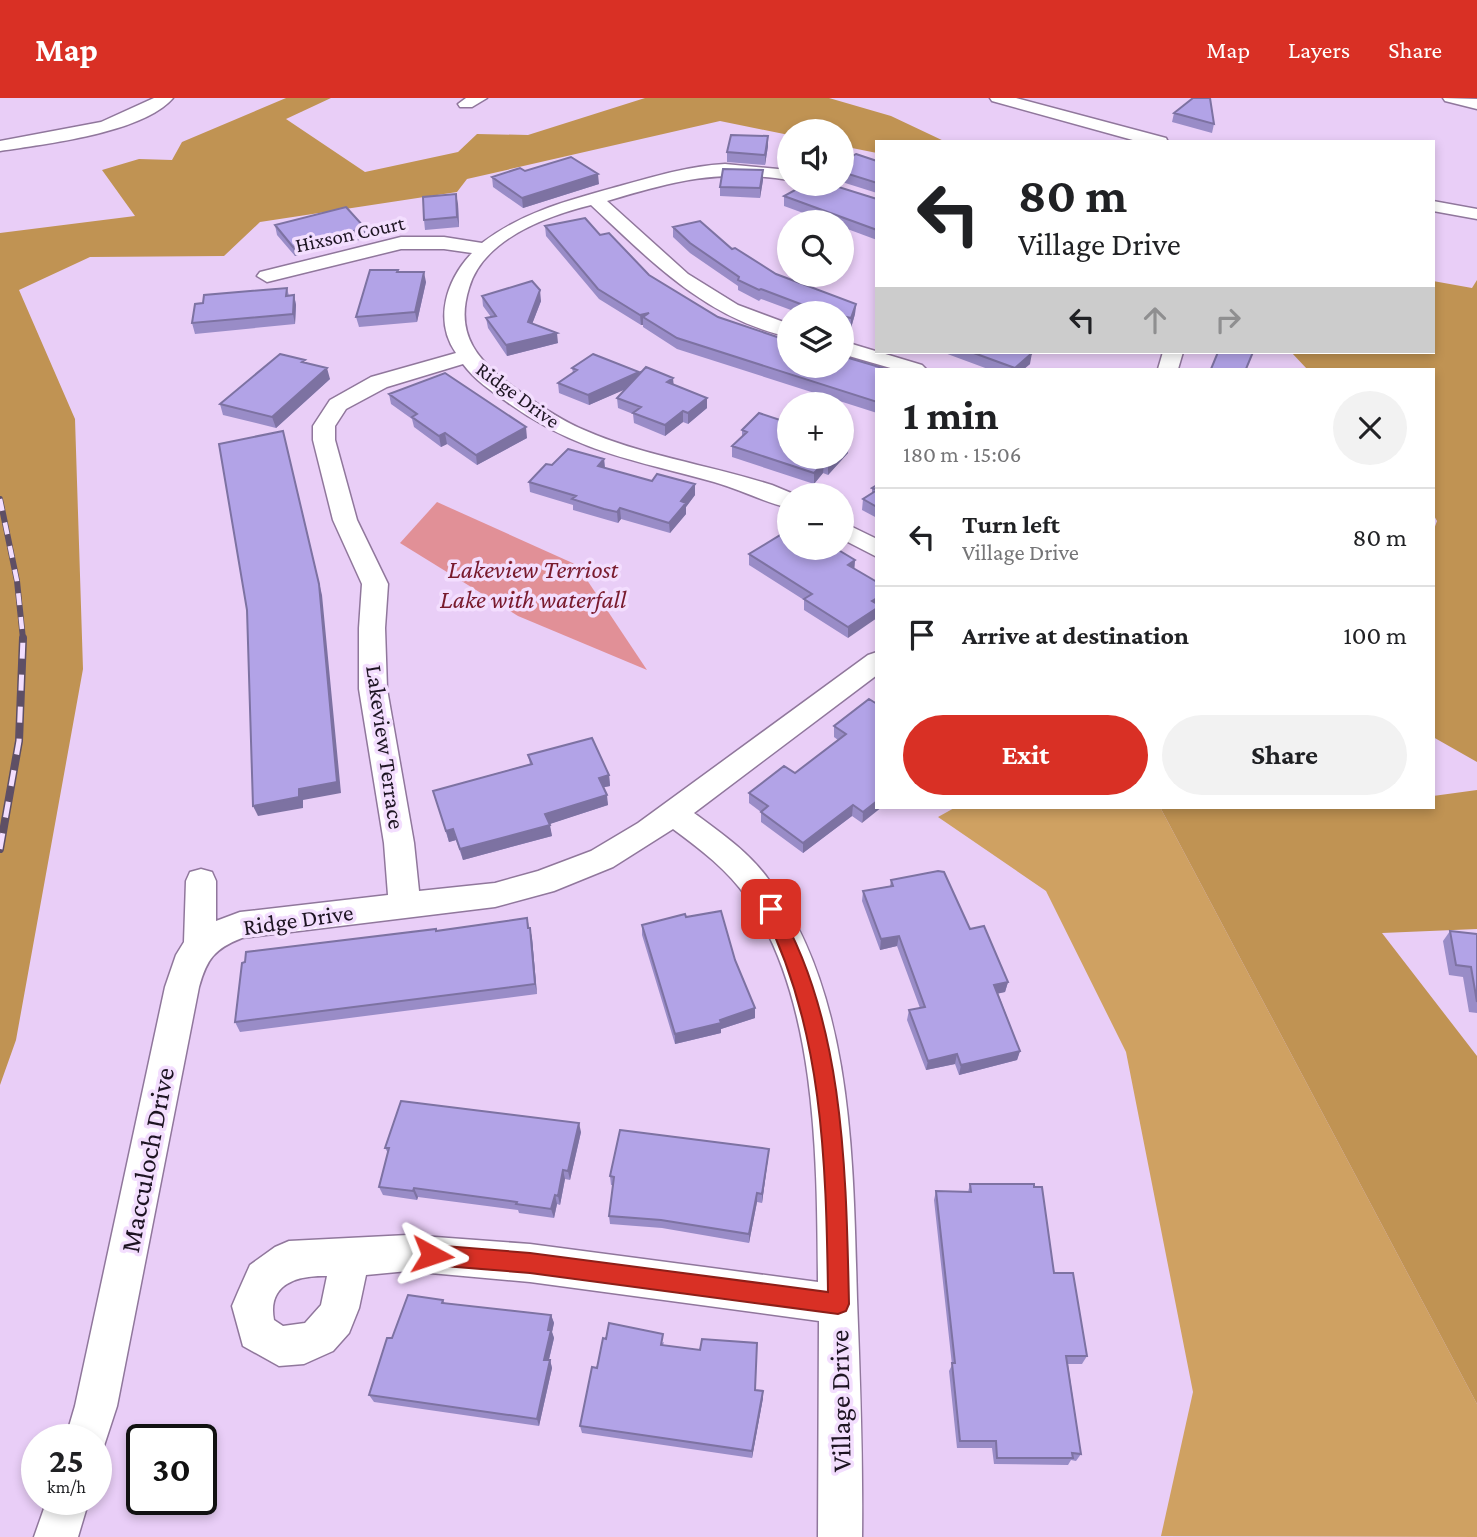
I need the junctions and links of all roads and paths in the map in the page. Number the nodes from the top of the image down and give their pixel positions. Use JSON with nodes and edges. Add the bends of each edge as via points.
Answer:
{"nodes":[{"id":1,"x":165,"y":98,"type":"edge"},
{"id":2,"x":998,"y":98,"type":"edge"},
{"id":3,"x":1451,"y":98,"type":"edge"},
{"id":4,"x":1020,"y":101,"type":"edge"},
{"id":5,"x":1477,"y":104,"type":"edge"},
{"id":6,"x":1153,"y":140,"type":"edge"},
{"id":7,"x":0,"y":146,"type":"edge"},
{"id":8,"x":777,"y":174,"type":"edge"},
{"id":9,"x":595,"y":199,"type":"junction"},
{"id":10,"x":1435,"y":206,"type":"edge"},
{"id":11,"x":1477,"y":214,"type":"edge"},
{"id":12,"x":486,"y":250,"type":"junction"},
{"id":13,"x":267,"y":276,"type":"dead end"},
{"id":14,"x":777,"y":327,"type":"edge"},
{"id":15,"x":854,"y":351,"type":"edge"},
{"id":16,"x":466,"y":357,"type":"junction"},
{"id":17,"x":912,"y":368,"type":"edge"},
{"id":18,"x":777,"y":496,"type":"edge"},
{"id":19,"x":854,"y":536,"type":"edge"},
{"id":20,"x":875,"y":548,"type":"edge"},
{"id":21,"x":875,"y":662,"type":"edge"},
{"id":22,"x":673,"y":813,"type":"junction"},
{"id":23,"x":201,"y":881,"type":"dead end"},
{"id":24,"x":405,"y":905,"type":"junction"},
{"id":25,"x":200,"y":946,"type":"junction"},
{"id":26,"x":349,"y":1258,"type":"dead end"},
{"id":27,"x":838,"y":1304,"type":"junction"},
{"id":28,"x":91,"y":1424,"type":"edge"},
{"id":29,"x":63,"y":1515,"type":"edge"},
{"id":30,"x":56,"y":1537,"type":"edge"},
{"id":31,"x":839,"y":1537,"type":"edge"}],
"edges":[{"from":1,"to":7,"type":"street","via":[[133,116],[99,127]]},
{"from":2,"to":4,"type":"street"},
{"from":3,"to":5,"type":"street"},
{"from":4,"to":6,"type":"street"},
{"from":8,"to":9,"type":"street","name":"Ridge Drive","via":[[703,171]]},
{"from":9,"to":12,"type":"street","name":"Ridge Drive","via":[[528,220]]},
{"from":9,"to":14,"type":"street","via":[[681,278],[707,296]]},
{"from":10,"to":11,"type":"street"},
{"from":12,"to":13,"type":"street","name":"Hixson Court","via":[[444,243],[401,243]]},
{"from":12,"to":16,"type":"street","name":"Ridge Drive","via":[[465,274],[454,296],[453,319]]},
{"from":15,"to":17,"type":"street"},
{"from":16,"to":18,"type":"street","name":"Ridge Drive","via":[[490,380],[575,434]]},
{"from":16,"to":24,"type":"street","name":"Lakeview Terrace","via":[[379,382],[338,405],[324,426],[345,520],[375,584],[373,689]]},
{"from":19,"to":20,"type":"street"},
{"from":21,"to":22,"type":"street","name":"Ridge Drive"},
{"from":22,"to":24,"type":"street","name":"Ridge Drive","via":[[602,859],[543,881],[495,895]]},
{"from":22,"to":27,"type":"street","name":"Village Drive","via":[[729,855],[759,890],[782,929],[799,974],[827,1090]]},
{"from":23,"to":25,"type":"street","name":"Macculoch Drive"},
{"from":24,"to":25,"type":"street","name":"Ridge Drive","via":[[240,925]]},
{"from":25,"to":28,"type":"street","name":"Macculoch Drive","via":[[192,955],[182,987]]},
{"from":26,"to":27,"type":"street","via":[[408,1253],[530,1263]]},
{"from":27,"to":31,"type":"street","name":"Village Drive","via":[[843,1452]]},
{"from":29,"to":30,"type":"street"}]}
